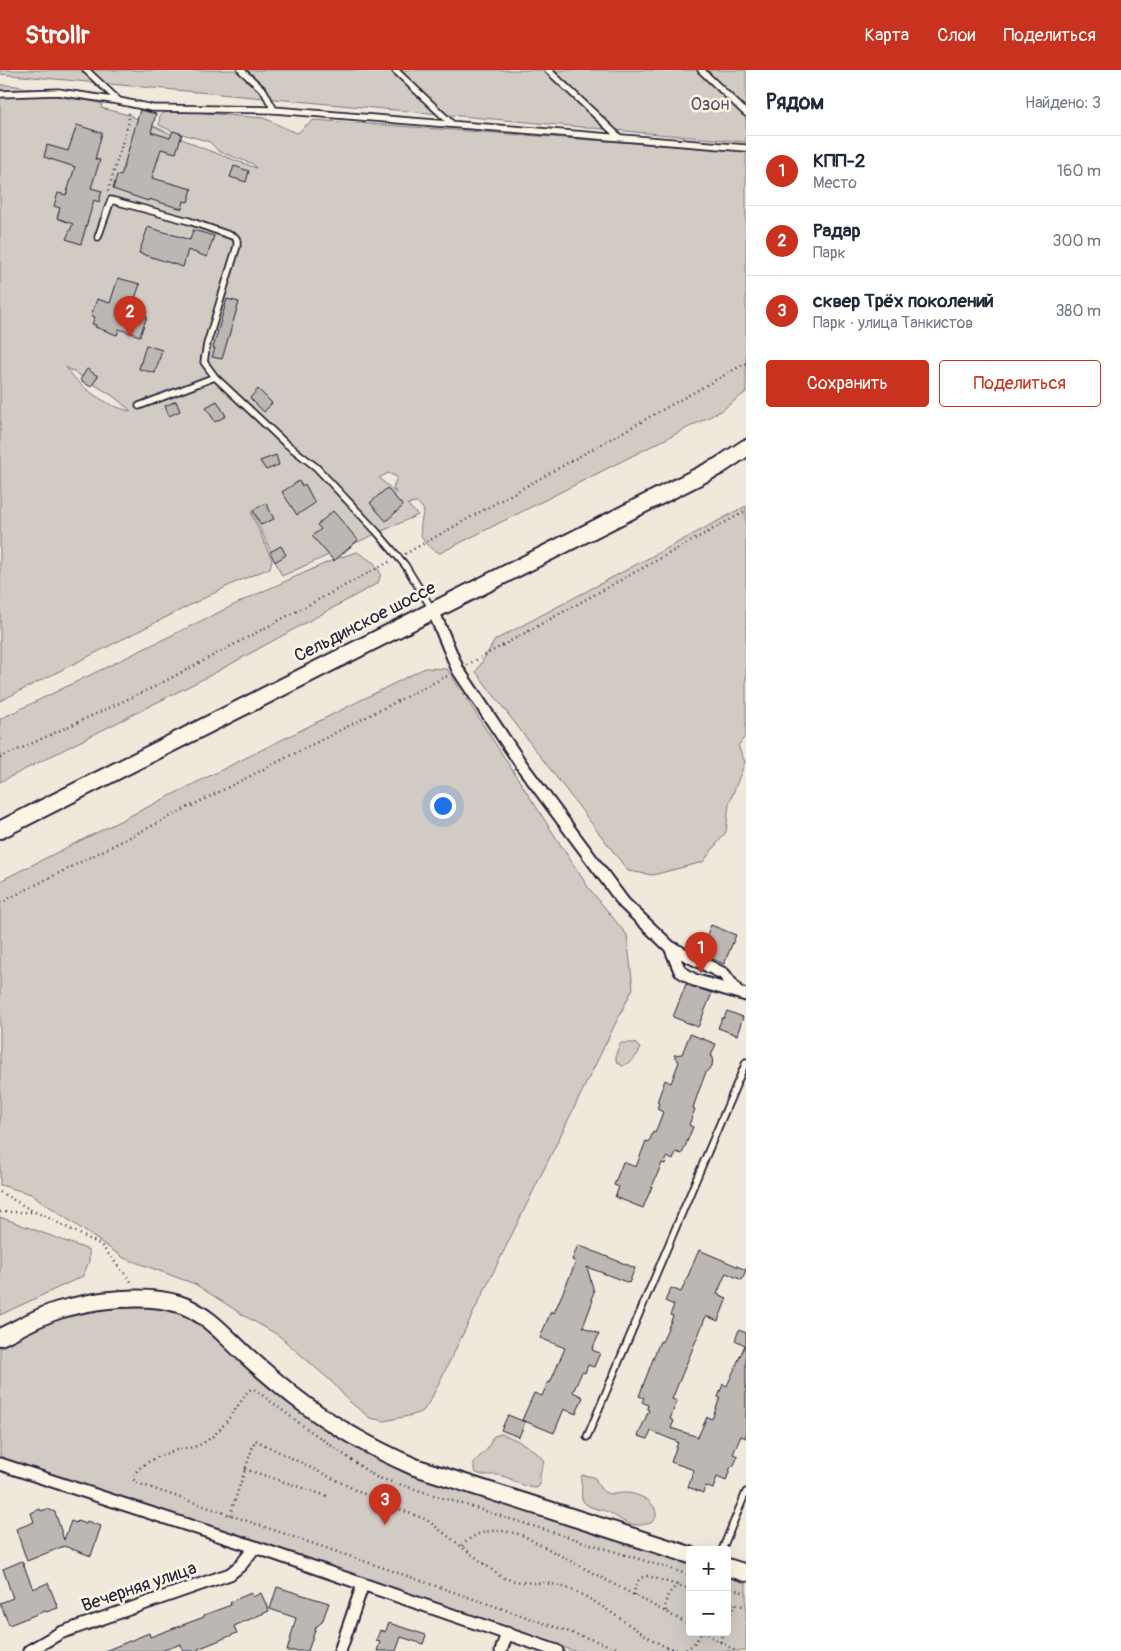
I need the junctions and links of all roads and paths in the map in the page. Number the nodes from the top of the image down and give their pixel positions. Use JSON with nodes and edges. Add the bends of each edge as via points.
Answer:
{"nodes":[{"id":1,"x":86,"y":70,"type":"edge"},
{"id":2,"x":242,"y":70,"type":"edge"},
{"id":3,"x":395,"y":70,"type":"edge"},
{"id":4,"x":548,"y":70,"type":"edge"},
{"id":5,"x":701,"y":70,"type":"edge"},
{"id":6,"x":0,"y":94,"type":"edge"},
{"id":7,"x":119,"y":101,"type":"junction"},
{"id":8,"x":130,"y":103,"type":"junction"},
{"id":9,"x":274,"y":110,"type":"junction"},
{"id":10,"x":746,"y":113,"type":"edge"},
{"id":11,"x":452,"y":124,"type":"junction"},
{"id":12,"x":620,"y":138,"type":"junction"},
{"id":13,"x":746,"y":148,"type":"edge"},
{"id":14,"x":111,"y":200,"type":"junction"},
{"id":15,"x":98,"y":237,"type":"dead end"},
{"id":16,"x":746,"y":363,"type":"edge"},
{"id":17,"x":215,"y":377,"type":"junction"},
{"id":18,"x":138,"y":406,"type":"dead end"},
{"id":19,"x":746,"y":448,"type":"edge"},
{"id":20,"x":746,"y":511,"type":"edge"},
{"id":21,"x":398,"y":558,"type":"junction"},
{"id":22,"x":433,"y":610,"type":"junction"},
{"id":23,"x":458,"y":670,"type":"junction"},
{"id":24,"x":0,"y":758,"type":"edge"},
{"id":25,"x":0,"y":830,"type":"edge"},
{"id":26,"x":0,"y":903,"type":"edge"},
{"id":27,"x":670,"y":947,"type":"junction"},
{"id":28,"x":742,"y":993,"type":"edge"},
{"id":29,"x":746,"y":1062,"type":"edge"},
{"id":30,"x":0,"y":1192,"type":"edge"},
{"id":31,"x":0,"y":1212,"type":"edge"},
{"id":32,"x":34,"y":1212,"type":"junction"},
{"id":33,"x":145,"y":1299,"type":"junction"},
{"id":34,"x":0,"y":1337,"type":"edge"},
{"id":35,"x":587,"y":1437,"type":"dead end"},
{"id":36,"x":0,"y":1464,"type":"edge"},
{"id":37,"x":245,"y":1469,"type":"junction"},
{"id":38,"x":746,"y":1492,"type":"edge"},
{"id":39,"x":327,"y":1496,"type":"dead end"},
{"id":40,"x":230,"y":1515,"type":"junction"},
{"id":41,"x":462,"y":1546,"type":"junction"},
{"id":42,"x":724,"y":1546,"type":"edge"},
{"id":43,"x":255,"y":1547,"type":"junction"},
{"id":44,"x":686,"y":1554,"type":"edge"},
{"id":45,"x":731,"y":1568,"type":"edge"},
{"id":46,"x":746,"y":1573,"type":"edge"},
{"id":47,"x":686,"y":1574,"type":"edge"},
{"id":48,"x":363,"y":1584,"type":"junction"},
{"id":49,"x":678,"y":1585,"type":"junction"},
{"id":50,"x":686,"y":1588,"type":"edge"},
{"id":51,"x":731,"y":1588,"type":"edge"},
{"id":52,"x":746,"y":1593,"type":"edge"},
{"id":53,"x":634,"y":1594,"type":"junction"},
{"id":54,"x":731,"y":1602,"type":"edge"},
{"id":55,"x":735,"y":1604,"type":"junction"},
{"id":56,"x":746,"y":1607,"type":"edge"},
{"id":57,"x":666,"y":1612,"type":"junction"},
{"id":58,"x":731,"y":1614,"type":"edge"},
{"id":59,"x":686,"y":1623,"type":"edge"},
{"id":60,"x":507,"y":1633,"type":"junction"},
{"id":61,"x":700,"y":1636,"type":"edge"},
{"id":62,"x":709,"y":1636,"type":"edge"},
{"id":63,"x":722,"y":1636,"type":"edge"},
{"id":64,"x":720,"y":1642,"type":"junction"},
{"id":65,"x":690,"y":1646,"type":"junction"},
{"id":66,"x":29,"y":1651,"type":"edge"},
{"id":67,"x":340,"y":1651,"type":"edge"},
{"id":68,"x":501,"y":1651,"type":"edge"},
{"id":69,"x":557,"y":1651,"type":"edge"},
{"id":70,"x":626,"y":1651,"type":"edge"},
{"id":71,"x":689,"y":1651,"type":"edge"},
{"id":72,"x":736,"y":1651,"type":"edge"}],
"edges":[{"from":1,"to":7,"type":"lane"},
{"from":2,"to":9,"type":"lane","via":[[264,91]]},
{"from":3,"to":11,"type":"lane"},
{"from":4,"to":12,"type":"lane"},
{"from":5,"to":10,"type":"lane"},
{"from":6,"to":7,"type":"lane","via":[[58,92]]},
{"from":7,"to":8,"type":"lane"},
{"from":8,"to":9,"type":"lane","via":[[152,108]]},
{"from":8,"to":14,"type":"path","via":[[129,121],[108,192]]},
{"from":9,"to":11,"type":"lane"},
{"from":11,"to":12,"type":"lane"},
{"from":12,"to":13,"type":"lane"},
{"from":14,"to":15,"type":"lane"},
{"from":14,"to":17,"type":"lane","via":[[189,221],[237,240],[204,362]]},
{"from":16,"to":21,"type":"path"},
{"from":17,"to":18,"type":"lane"},
{"from":17,"to":21,"type":"lane","via":[[284,442],[316,467]]},
{"from":19,"to":22,"type":"main road","name":"Сельдинское шоссе","via":[[719,466]]},
{"from":20,"to":23,"type":"path"},
{"from":21,"to":22,"type":"lane"},
{"from":21,"to":24,"type":"path","via":[[154,687]]},
{"from":22,"to":23,"type":"street"},
{"from":22,"to":25,"type":"main road","name":"Сельдинское шоссе"},
{"from":23,"to":26,"type":"path"},
{"from":23,"to":27,"type":"street","via":[[523,767],[624,903]]},
{"from":27,"to":28,"type":"street","via":[[724,974]]},
{"from":27,"to":28,"type":"street","via":[[680,971],[694,980]]},
{"from":29,"to":35,"type":"lane"},
{"from":30,"to":32,"type":"path"},
{"from":31,"to":32,"type":"path"},
{"from":32,"to":33,"type":"path","via":[[101,1245]]},
{"from":33,"to":34,"type":"main road","via":[[84,1304],[57,1310]]},
{"from":33,"to":44,"type":"main road","via":[[164,1300],[195,1310],[326,1420],[386,1454],[416,1467]]},
{"from":36,"to":43,"type":"street"},
{"from":37,"to":39,"type":"path"},
{"from":37,"to":40,"type":"path"},
{"from":37,"to":41,"type":"path","via":[[255,1440],[374,1499],[427,1520]]},
{"from":38,"to":42,"type":"lane"},
{"from":40,"to":47,"type":"path","via":[[137,1483],[133,1475],[163,1454],[198,1446],[210,1438],[254,1389],[376,1477]]},
{"from":40,"to":70,"type":"path"},
{"from":41,"to":53,"type":"path","via":[[475,1535],[489,1530],[522,1534]]},
{"from":41,"to":65,"type":"path","via":[[507,1580],[560,1586],[583,1595],[659,1643],[680,1650]]},
{"from":43,"to":48,"type":"street"},
{"from":43,"to":66,"type":"street","name":"Вечерняя улица","via":[[230,1574],[60,1633]]},
{"from":45,"to":46,"type":"main road"},
{"from":48,"to":60,"type":"street"},
{"from":48,"to":67,"type":"street"},
{"from":49,"to":50,"type":"path"},
{"from":49,"to":53,"type":"path","via":[[642,1576],[637,1581]]},
{"from":49,"to":57,"type":"path","via":[[666,1598]]},
{"from":51,"to":52,"type":"path"},
{"from":53,"to":57,"type":"path"},
{"from":54,"to":55,"type":"path"},
{"from":55,"to":56,"type":"path"},
{"from":55,"to":58,"type":"path"},
{"from":57,"to":59,"type":"path"},
{"from":60,"to":68,"type":"street"},
{"from":60,"to":69,"type":"street"},
{"from":61,"to":65,"type":"path"},
{"from":62,"to":64,"type":"path"},
{"from":63,"to":64,"type":"path"},
{"from":64,"to":72,"type":"path"},
{"from":65,"to":71,"type":"path"}]}
